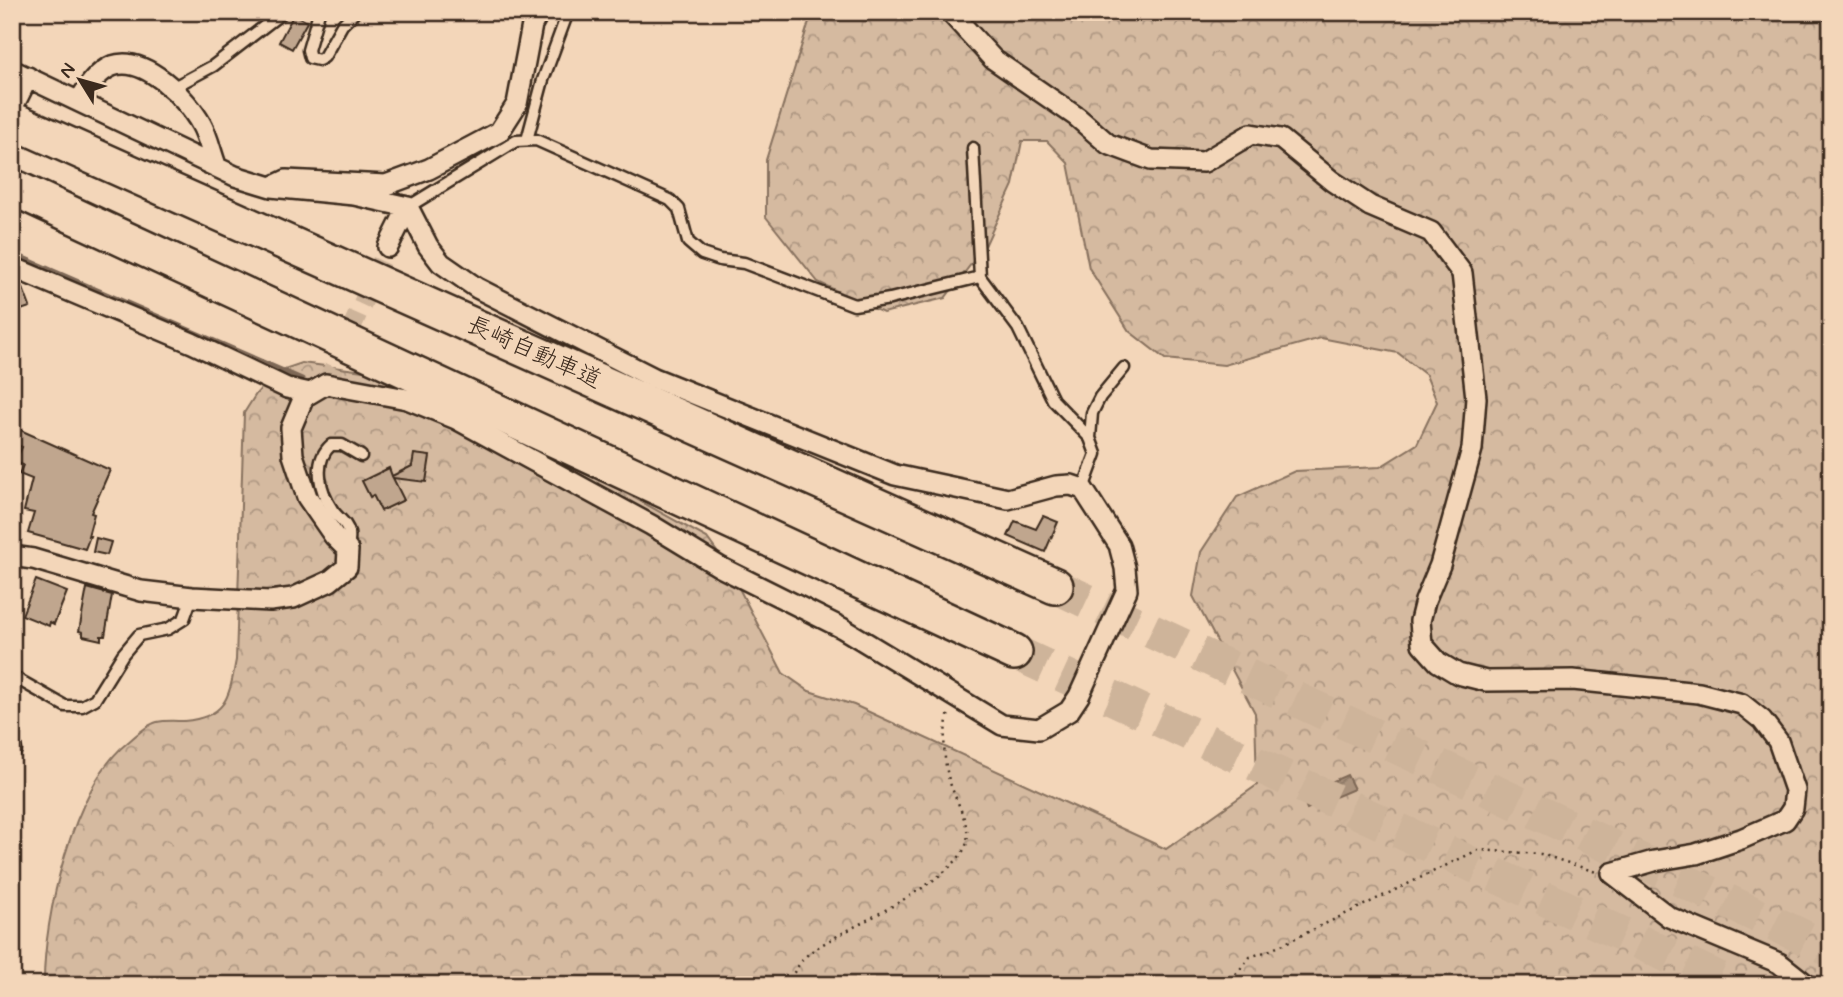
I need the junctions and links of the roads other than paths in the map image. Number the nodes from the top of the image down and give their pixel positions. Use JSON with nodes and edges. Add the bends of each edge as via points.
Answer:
{"nodes":[{"id":1,"x":283,"y":12,"type":"edge"},
{"id":2,"x":319,"y":12,"type":"edge"},
{"id":3,"x":355,"y":12,"type":"edge"},
{"id":4,"x":539,"y":12,"type":"edge"},
{"id":5,"x":568,"y":12,"type":"edge"},
{"id":6,"x":950,"y":12,"type":"edge"},
{"id":7,"x":20,"y":74,"type":"edge"},
{"id":8,"x":172,"y":88,"type":"junction"},
{"id":9,"x":79,"y":101,"type":"junction"},
{"id":10,"x":14,"y":110,"type":"edge"},
{"id":11,"x":527,"y":140,"type":"junction"},
{"id":12,"x":973,"y":149,"type":"dead end"},
{"id":13,"x":216,"y":165,"type":"junction"},
{"id":14,"x":12,"y":187,"type":"edge"},
{"id":15,"x":271,"y":187,"type":"junction"},
{"id":16,"x":408,"y":206,"type":"junction"},
{"id":17,"x":388,"y":247,"type":"tunnel mouth"},
{"id":18,"x":12,"y":267,"type":"edge"},
{"id":19,"x":980,"y":276,"type":"junction"},
{"id":20,"x":1124,"y":368,"type":"dead end"},
{"id":21,"x":310,"y":393,"type":"junction"},
{"id":22,"x":1090,"y":438,"type":"junction"},
{"id":23,"x":361,"y":456,"type":"dead end"},
{"id":24,"x":1083,"y":489,"type":"junction"},
{"id":25,"x":348,"y":550,"type":"junction"},
{"id":26,"x":12,"y":556,"type":"edge"},
{"id":27,"x":1055,"y":586,"type":"tunnel mouth"},
{"id":28,"x":192,"y":597,"type":"junction"},
{"id":29,"x":1014,"y":652,"type":"tunnel mouth"},
{"id":30,"x":12,"y":676,"type":"edge"},
{"id":31,"x":12,"y":730,"type":"edge"},
{"id":32,"x":12,"y":754,"type":"edge"},
{"id":33,"x":1807,"y":985,"type":"edge"}],
"edges":[{"from":1,"to":8,"type":"lane","via":[[213,65]]},
{"from":2,"to":3,"type":"lane","via":[[308,50],[310,58],[319,60]]},
{"from":4,"to":15,"type":"street","via":[[532,25],[517,104],[499,132],[429,169],[386,185],[286,180]]},
{"from":5,"to":11,"type":"lane"},
{"from":6,"to":33,"type":"street","via":[[993,60],[1077,117],[1108,144],[1152,160],[1203,162],[1251,134],[1280,139],[1370,206],[1431,232],[1462,272],[1476,398],[1472,449],[1440,565],[1425,601],[1420,621],[1422,644],[1438,662],[1458,674],[1486,681],[1573,680],[1699,693],[1742,704],[1762,720],[1778,741],[1795,790],[1793,808],[1785,820],[1696,854],[1612,873],[1669,917],[1779,963]]},
{"from":7,"to":9,"type":"street"},
{"from":7,"to":10,"type":"street"},
{"from":8,"to":9,"type":"street","via":[[134,65],[114,65],[89,84]]},
{"from":8,"to":13,"type":"street","via":[[202,125]]},
{"from":9,"to":13,"type":"street"},
{"from":10,"to":27,"type":"highway","name":"長崎自動車道"},
{"from":11,"to":16,"type":"lane","via":[[516,141]]},
{"from":11,"to":19,"type":"lane","via":[[670,200],[680,209],[688,242],[702,254],[744,263],[854,305]]},
{"from":12,"to":19,"type":"lane"},
{"from":13,"to":15,"type":"street"},
{"from":14,"to":29,"type":"highway"},
{"from":15,"to":16,"type":"street","via":[[355,195]]},
{"from":16,"to":17,"type":"street"},
{"from":16,"to":24,"type":"street","via":[[440,264],[477,288],[654,378],[894,475],[1008,499],[1056,486]]},
{"from":18,"to":21,"type":"street","via":[[286,388]]},
{"from":19,"to":22,"type":"lane","via":[[1017,328],[1053,401]]},
{"from":20,"to":22,"type":"lane","via":[[1100,397],[1092,414]]},
{"from":21,"to":24,"type":"street","via":[[326,384],[407,399],[456,419],[720,567],[842,628],[1002,725],[1040,729],[1069,711],[1127,590],[1119,545]]},
{"from":21,"to":25,"type":"street","via":[[291,428],[293,455],[307,497]]},
{"from":22,"to":24,"type":"lane","via":[[1096,454]]},
{"from":23,"to":25,"type":"lane","via":[[342,444],[331,445],[320,463],[320,484],[350,535]]},
{"from":25,"to":28,"type":"street","via":[[347,567],[330,581],[293,598]]},
{"from":26,"to":28,"type":"street","via":[[141,592]]},
{"from":28,"to":30,"type":"lane","via":[[184,619],[168,629],[139,635],[95,699],[82,706],[65,706]]},
{"from":31,"to":32,"type":"lane","via":[[16,750]]}]}
